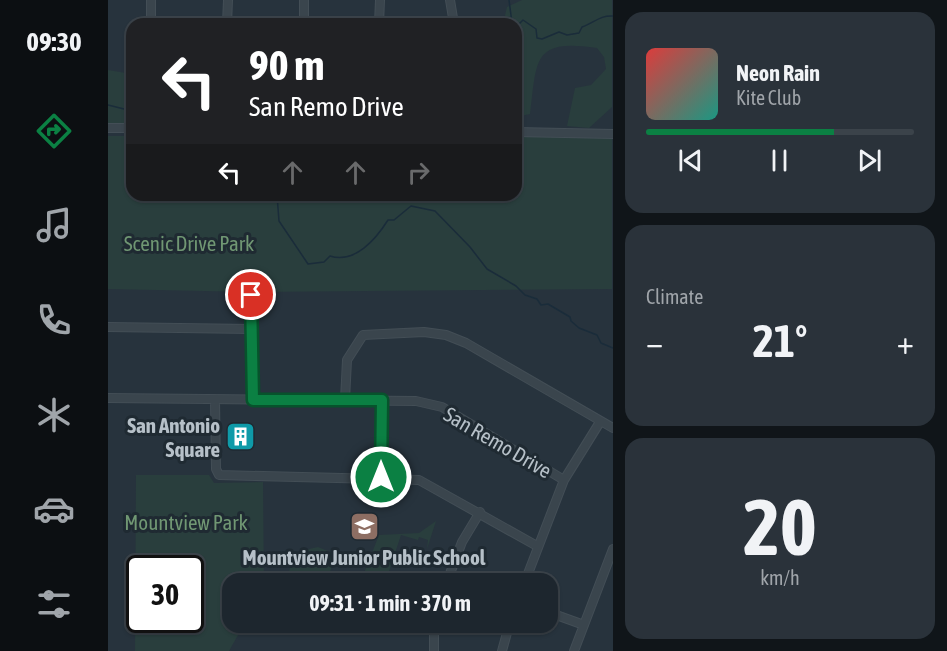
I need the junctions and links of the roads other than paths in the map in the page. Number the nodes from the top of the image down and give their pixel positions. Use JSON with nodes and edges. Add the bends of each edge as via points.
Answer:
{"nodes":[{"id":1,"x":151,"y":0,"type":"edge"},
{"id":2,"x":228,"y":0,"type":"edge"},
{"id":3,"x":304,"y":0,"type":"edge"},
{"id":4,"x":380,"y":0,"type":"edge"},
{"id":5,"x":450,"y":0,"type":"edge"},
{"id":6,"x":151,"y":18,"type":"edge"},
{"id":7,"x":227,"y":18,"type":"edge"},
{"id":8,"x":304,"y":18,"type":"edge"},
{"id":9,"x":379,"y":18,"type":"edge"},
{"id":10,"x":453,"y":18,"type":"edge"},
{"id":11,"x":108,"y":128,"type":"edge"},
{"id":12,"x":126,"y":128,"type":"edge"},
{"id":13,"x":522,"y":132,"type":"edge"},
{"id":14,"x":612,"y":134,"type":"edge"},
{"id":15,"x":251,"y":295,"type":"dead end"},
{"id":16,"x":108,"y":327,"type":"edge"},
{"id":17,"x":251,"y":329,"type":"junction"},
{"id":18,"x":108,"y":398,"type":"edge"},
{"id":19,"x":215,"y":400,"type":"junction"},
{"id":20,"x":253,"y":400,"type":"junction"},
{"id":21,"x":345,"y":400,"type":"junction"},
{"id":22,"x":382,"y":400,"type":"junction"},
{"id":23,"x":600,"y":422,"type":"junction"},
{"id":24,"x":612,"y":428,"type":"edge"},
{"id":25,"x":381,"y":477,"type":"junction"},
{"id":26,"x":564,"y":480,"type":"junction"},
{"id":27,"x":480,"y":512,"type":"junction"},
{"id":28,"x":537,"y":546,"type":"junction"},
{"id":29,"x":612,"y":549,"type":"edge"},
{"id":30,"x":450,"y":573,"type":"edge"},
{"id":31,"x":528,"y":573,"type":"edge"},
{"id":32,"x":558,"y":616,"type":"edge"},
{"id":33,"x":584,"y":625,"type":"junction"},
{"id":34,"x":434,"y":633,"type":"edge"},
{"id":35,"x":507,"y":633,"type":"edge"},
{"id":36,"x":434,"y":651,"type":"edge"},
{"id":37,"x":502,"y":651,"type":"edge"},
{"id":38,"x":574,"y":651,"type":"edge"}],
"edges":[{"from":1,"to":6,"type":"street"},
{"from":2,"to":7,"type":"street"},
{"from":3,"to":8,"type":"street"},
{"from":4,"to":9,"type":"street"},
{"from":5,"to":10,"type":"street"},
{"from":11,"to":12,"type":"street"},
{"from":13,"to":14,"type":"street"},
{"from":15,"to":17,"type":"street"},
{"from":16,"to":17,"type":"street"},
{"from":17,"to":20,"type":"street"},
{"from":18,"to":19,"type":"street","name":"San Remo Drive"},
{"from":19,"to":20,"type":"street","name":"San Remo Drive"},
{"from":19,"to":25,"type":"street","via":[[219,475]]},
{"from":20,"to":21,"type":"street","name":"San Remo Drive"},
{"from":21,"to":22,"type":"street","name":"San Remo Drive"},
{"from":21,"to":23,"type":"street","via":[[347,360],[363,335],[432,333],[466,343]]},
{"from":22,"to":25,"type":"street"},
{"from":22,"to":26,"type":"street","name":"San Remo Drive","via":[[442,407]]},
{"from":23,"to":24,"type":"street"},
{"from":23,"to":26,"type":"street"},
{"from":25,"to":27,"type":"street","via":[[425,482]]},
{"from":26,"to":28,"type":"street"},
{"from":27,"to":28,"type":"street"},
{"from":27,"to":30,"type":"street","via":[[462,542]]},
{"from":28,"to":31,"type":"street"},
{"from":29,"to":33,"type":"street"},
{"from":32,"to":33,"type":"street"},
{"from":33,"to":38,"type":"street"},
{"from":34,"to":36,"type":"street"},
{"from":35,"to":37,"type":"street"}]}
